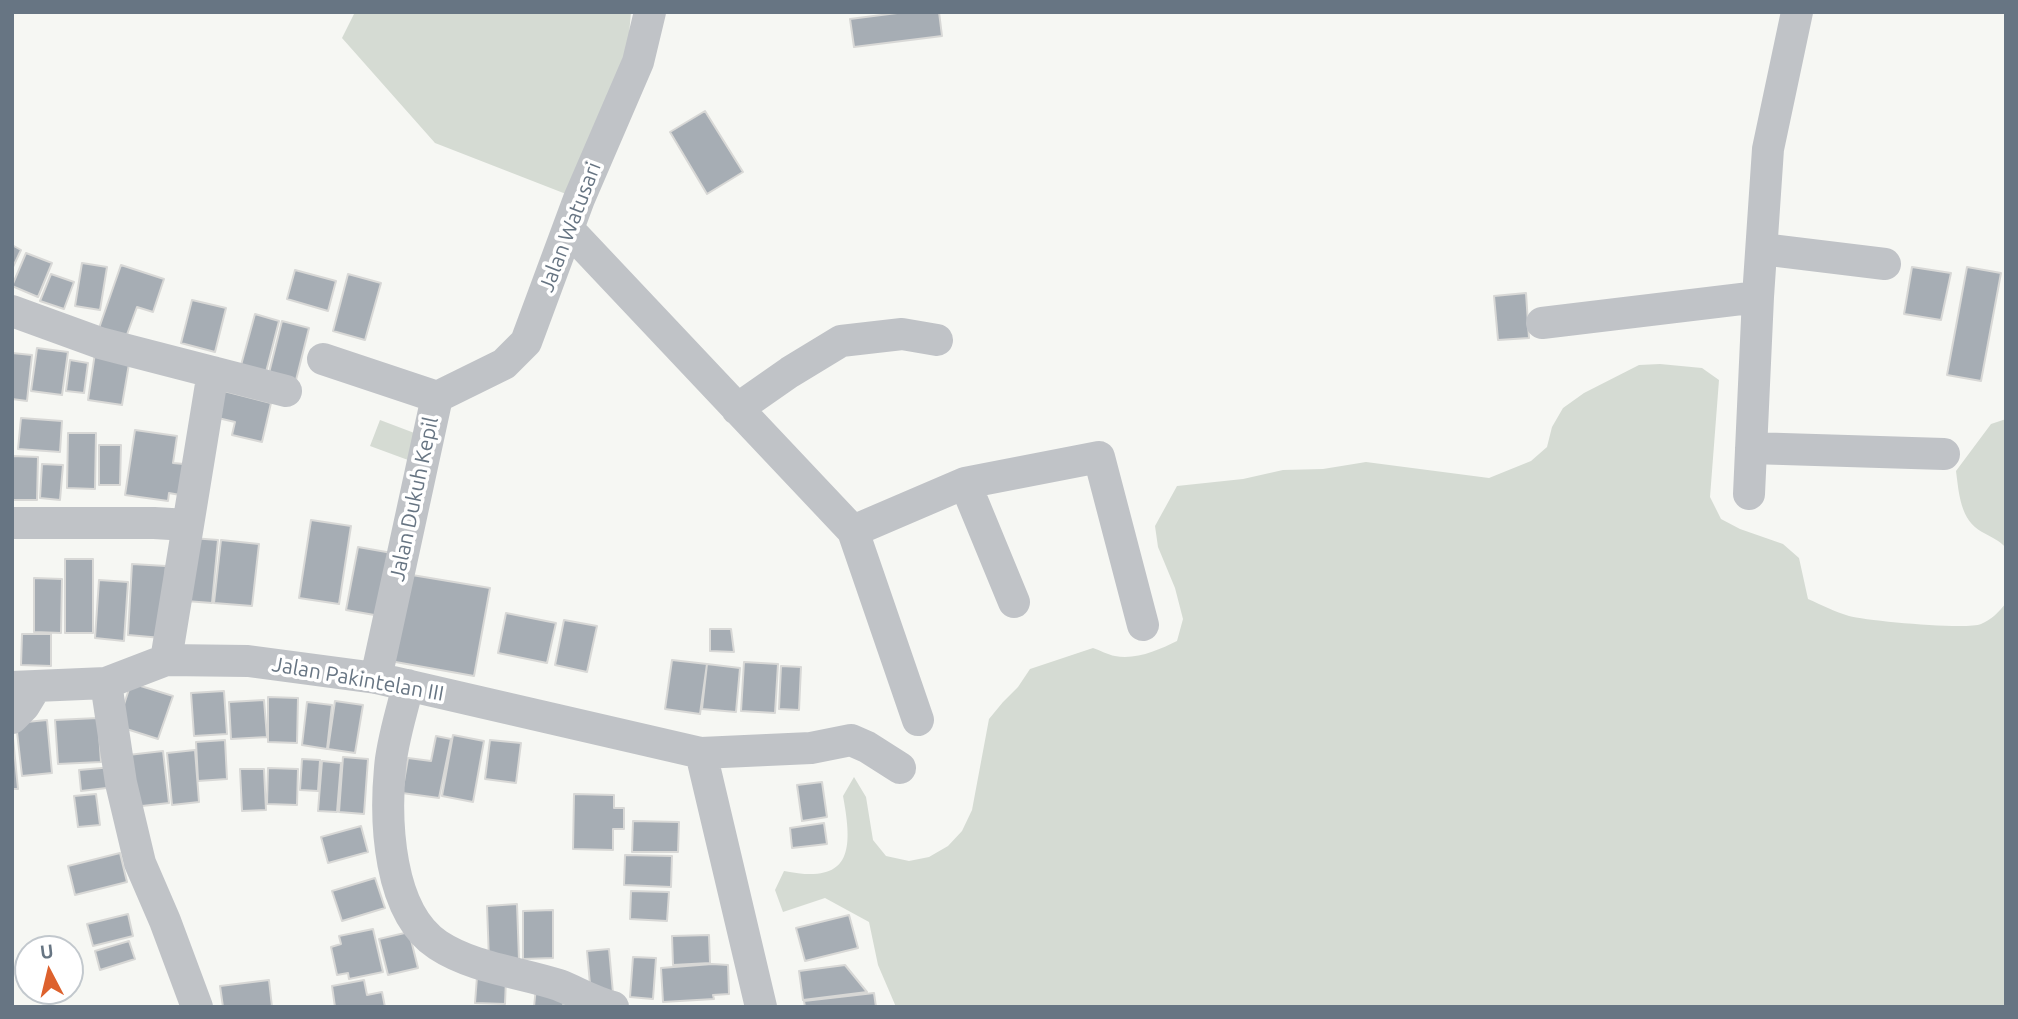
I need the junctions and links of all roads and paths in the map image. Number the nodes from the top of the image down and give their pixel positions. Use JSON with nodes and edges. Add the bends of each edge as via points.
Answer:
{"nodes":[{"id":1,"x":650,"y":12,"type":"edge"},
{"id":2,"x":1797,"y":12,"type":"edge"},
{"id":3,"x":568,"y":229,"type":"junction"},
{"id":4,"x":1762,"y":249,"type":"junction"},
{"id":5,"x":1885,"y":264,"type":"dead end"},
{"id":6,"x":1758,"y":297,"type":"junction"},
{"id":7,"x":12,"y":311,"type":"edge"},
{"id":8,"x":1542,"y":323,"type":"dead end"},
{"id":9,"x":937,"y":340,"type":"dead end"},
{"id":10,"x":323,"y":359,"type":"dead end"},
{"id":11,"x":213,"y":372,"type":"junction"},
{"id":12,"x":286,"y":391,"type":"dead end"},
{"id":13,"x":437,"y":397,"type":"junction"},
{"id":14,"x":737,"y":409,"type":"junction"},
{"id":15,"x":1751,"y":448,"type":"junction"},
{"id":16,"x":1944,"y":454,"type":"dead end"},
{"id":17,"x":965,"y":483,"type":"junction"},
{"id":18,"x":1749,"y":494,"type":"dead end"},
{"id":19,"x":12,"y":523,"type":"edge"},
{"id":20,"x":188,"y":525,"type":"junction"},
{"id":21,"x":853,"y":531,"type":"junction"},
{"id":22,"x":1014,"y":602,"type":"dead end"},
{"id":23,"x":1143,"y":625,"type":"dead end"},
{"id":24,"x":166,"y":660,"type":"junction"},
{"id":25,"x":376,"y":678,"type":"junction"},
{"id":26,"x":106,"y":683,"type":"junction"},
{"id":27,"x":408,"y":685,"type":"junction"},
{"id":28,"x":24,"y":687,"type":"edge"},
{"id":29,"x":12,"y":718,"type":"edge"},
{"id":30,"x":918,"y":720,"type":"dead end"},
{"id":31,"x":701,"y":752,"type":"junction"},
{"id":32,"x":900,"y":768,"type":"dead end"},
{"id":33,"x":197,"y":1007,"type":"edge"},
{"id":34,"x":613,"y":1007,"type":"edge"},
{"id":35,"x":761,"y":1007,"type":"edge"}],
"edges":[{"from":1,"to":3,"type":"street","name":"Jalan Watusari","via":[[638,62]]},
{"from":2,"to":4,"type":"street","via":[[1769,149]]},
{"from":3,"to":13,"type":"street","name":"Jalan Watusari","via":[[526,342],[505,364]]},
{"from":3,"to":14,"type":"street"},
{"from":4,"to":5,"type":"street"},
{"from":4,"to":6,"type":"street"},
{"from":6,"to":8,"type":"street"},
{"from":6,"to":15,"type":"street"},
{"from":7,"to":11,"type":"street","via":[[100,343]]},
{"from":9,"to":14,"type":"street","via":[[902,334],[841,341]]},
{"from":10,"to":13,"type":"street","name":"Jalan Dukuh Kepil"},
{"from":11,"to":12,"type":"street"},
{"from":11,"to":20,"type":"street"},
{"from":13,"to":25,"type":"street","name":"Jalan Dukuh Kepil"},
{"from":14,"to":21,"type":"street"},
{"from":15,"to":16,"type":"street"},
{"from":15,"to":18,"type":"street"},
{"from":17,"to":21,"type":"street"},
{"from":17,"to":22,"type":"street"},
{"from":17,"to":23,"type":"street","via":[[1098,457]]},
{"from":19,"to":20,"type":"street"},
{"from":20,"to":24,"type":"street"},
{"from":21,"to":30,"type":"street"},
{"from":24,"to":25,"type":"street","name":"Jalan Pakintelan III","via":[[248,661]]},
{"from":24,"to":26,"type":"street","name":"Jalan Pakintelan III"},
{"from":25,"to":27,"type":"street","name":"Jalan Pakintelan III"},
{"from":26,"to":28,"type":"street","name":"Jalan Pakintelan III"},
{"from":26,"to":33,"type":"street","via":[[121,783],[140,863]]},
{"from":27,"to":31,"type":"street","name":"Jalan Pakintelan III"},
{"from":27,"to":34,"type":"street","via":[[390,766],[388,835],[400,892],[413,919],[436,944],[467,959],[562,986]]},
{"from":28,"to":29,"type":"street","via":[[24,706]]},
{"from":31,"to":32,"type":"street","name":"Jalan Pakintelan III","via":[[811,748],[851,740]]},
{"from":31,"to":35,"type":"street"}]}
